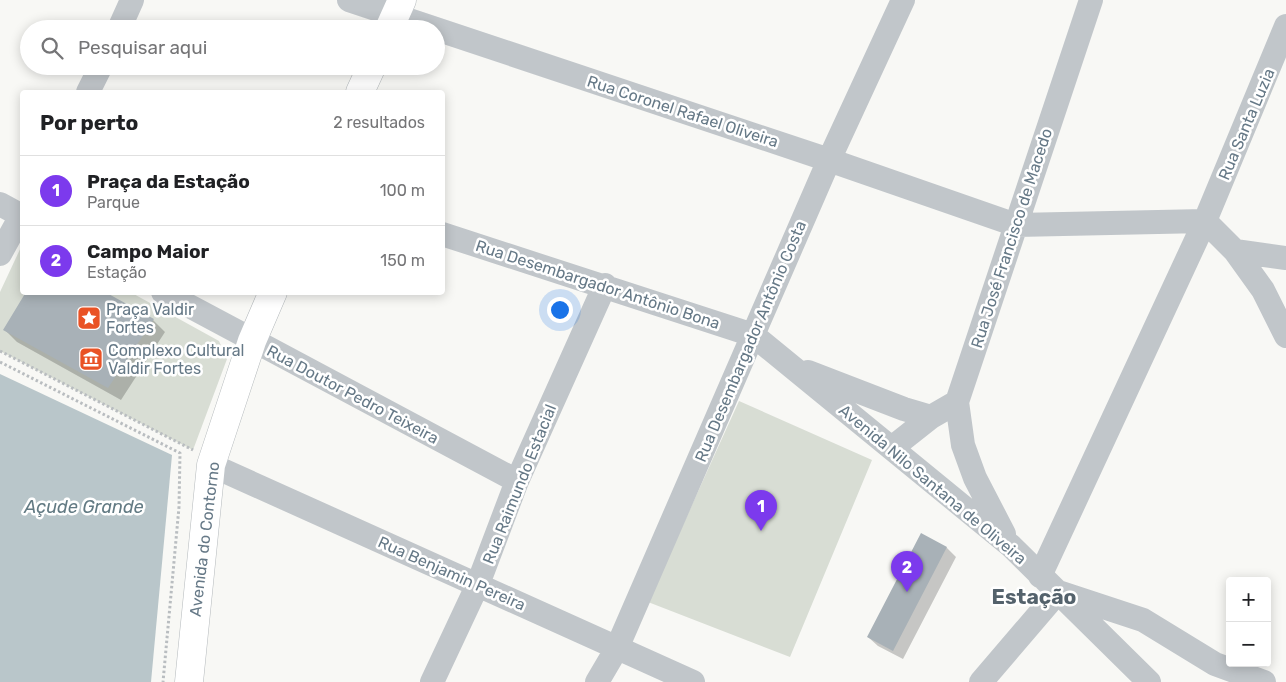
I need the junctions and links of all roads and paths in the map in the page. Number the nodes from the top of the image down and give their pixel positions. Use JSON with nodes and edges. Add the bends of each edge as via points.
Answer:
{"nodes":[{"id":1,"x":132,"y":0,"type":"edge"},
{"id":2,"x":349,"y":0,"type":"edge"},
{"id":3,"x":903,"y":0,"type":"edge"},
{"id":4,"x":1091,"y":0,"type":"edge"},
{"id":5,"x":396,"y":15,"type":"edge"},
{"id":6,"x":123,"y":20,"type":"edge"},
{"id":7,"x":411,"y":20,"type":"edge"},
{"id":8,"x":1286,"y":26,"type":"edge"},
{"id":9,"x":445,"y":31,"type":"edge"},
{"id":10,"x":96,"y":75,"type":"edge"},
{"id":11,"x":368,"y":75,"type":"edge"},
{"id":12,"x":89,"y":90,"type":"edge"},
{"id":13,"x":361,"y":90,"type":"edge"},
{"id":14,"x":829,"y":160,"type":"junction"},
{"id":15,"x":0,"y":204,"type":"edge"},
{"id":16,"x":20,"y":214,"type":"edge"},
{"id":17,"x":20,"y":219,"type":"edge"},
{"id":18,"x":1205,"y":221,"type":"junction"},
{"id":19,"x":1016,"y":225,"type":"junction"},
{"id":20,"x":445,"y":235,"type":"edge"},
{"id":21,"x":1235,"y":252,"type":"junction"},
{"id":22,"x":0,"y":254,"type":"edge"},
{"id":23,"x":1286,"y":258,"type":"edge"},
{"id":24,"x":605,"y":285,"type":"junction"},
{"id":25,"x":168,"y":295,"type":"edge"},
{"id":26,"x":272,"y":295,"type":"edge"},
{"id":27,"x":753,"y":335,"type":"junction"},
{"id":28,"x":1286,"y":336,"type":"edge"},
{"id":29,"x":252,"y":341,"type":"junction"},
{"id":30,"x":0,"y":351,"type":"edge"},
{"id":31,"x":0,"y":362,"type":"edge"},
{"id":32,"x":787,"y":364,"type":"junction"},
{"id":33,"x":957,"y":402,"type":"junction"},
{"id":34,"x":931,"y":416,"type":"junction"},
{"id":35,"x":893,"y":447,"type":"junction"},
{"id":36,"x":202,"y":463,"type":"junction"},
{"id":37,"x":517,"y":481,"type":"junction"},
{"id":38,"x":1011,"y":546,"type":"junction"},
{"id":39,"x":1040,"y":576,"type":"junction"},
{"id":40,"x":478,"y":584,"type":"junction"},
{"id":41,"x":1058,"y":592,"type":"junction"},
{"id":42,"x":617,"y":648,"type":"junction"},
{"id":43,"x":163,"y":682,"type":"edge"},
{"id":44,"x":189,"y":682,"type":"edge"},
{"id":45,"x":432,"y":682,"type":"edge"},
{"id":46,"x":597,"y":682,"type":"edge"},
{"id":47,"x":693,"y":682,"type":"edge"},
{"id":48,"x":982,"y":682,"type":"edge"},
{"id":49,"x":1149,"y":682,"type":"edge"},
{"id":50,"x":1264,"y":682,"type":"edge"}],
"edges":[{"from":1,"to":6,"type":"street"},
{"from":2,"to":5,"type":"street","name":"Rua Coronel Rafael Oliveira"},
{"from":3,"to":14,"type":"street","name":"Rua Desembargador Antônio Costa"},
{"from":4,"to":19,"type":"street","name":"Rua José Francisco de Macedo"},
{"from":5,"to":7,"type":"street","name":"Rua Coronel Rafael Oliveira"},
{"from":8,"to":18,"type":"street","name":"Rua Santa Luzia"},
{"from":9,"to":14,"type":"street","name":"Rua Coronel Rafael Oliveira"},
{"from":10,"to":12,"type":"street"},
{"from":11,"to":13,"type":"highway"},
{"from":14,"to":19,"type":"street","name":"Rua Coronel Rafael Oliveira"},
{"from":14,"to":27,"type":"street","name":"Rua Desembargador Antônio Costa"},
{"from":15,"to":16,"type":"street"},
{"from":17,"to":22,"type":"street"},
{"from":18,"to":19,"type":"street"},
{"from":18,"to":21,"type":"street"},
{"from":18,"to":39,"type":"street","name":"Rua Santa Luzia"},
{"from":19,"to":33,"type":"street","name":"Rua José Francisco de Macedo"},
{"from":20,"to":24,"type":"street","name":"Rua Desembargador Antônio Bona"},
{"from":21,"to":23,"type":"street"},
{"from":21,"to":28,"type":"street","via":[[1263,290]]},
{"from":24,"to":27,"type":"street","name":"Rua Desembargador Antônio Bona"},
{"from":24,"to":37,"type":"street","name":"Rua Raimundo Estacial"},
{"from":25,"to":29,"type":"street","name":"Rua Doutor Pedro Teixeira"},
{"from":26,"to":29,"type":"highway","name":"Avenida do Contorno"},
{"from":27,"to":32,"type":"street","name":"Avenida Nilo Santana de Oliveira"},
{"from":27,"to":42,"type":"street","name":"Rua Desembargador Antônio Costa"},
{"from":29,"to":36,"type":"highway","name":"Avenida do Contorno"},
{"from":29,"to":37,"type":"street","name":"Rua Doutor Pedro Teixeira"},
{"from":30,"to":36,"type":"path","via":[[193,450]]},
{"from":31,"to":43,"type":"path","via":[[180,453],[179,507]]},
{"from":32,"to":34,"type":"street","via":[[904,409]]},
{"from":32,"to":35,"type":"street","name":"Avenida Nilo Santana de Oliveira"},
{"from":33,"to":34,"type":"street"},
{"from":33,"to":38,"type":"street","via":[[963,445],[975,478]]},
{"from":34,"to":35,"type":"street"},
{"from":35,"to":38,"type":"street","name":"Avenida Nilo Santana de Oliveira"},
{"from":36,"to":40,"type":"street","name":"Rua Benjamin Pereira"},
{"from":36,"to":44,"type":"highway","name":"Avenida do Contorno"},
{"from":37,"to":40,"type":"street","name":"Rua Raimundo Estacial"},
{"from":38,"to":39,"type":"street","name":"Avenida Nilo Santana de Oliveira"},
{"from":39,"to":41,"type":"street","name":"Avenida Nilo Santana de Oliveira"},
{"from":40,"to":42,"type":"street","name":"Rua Benjamin Pereira"},
{"from":40,"to":45,"type":"street","name":"Rua Raimundo Estacial"},
{"from":41,"to":48,"type":"street"},
{"from":41,"to":49,"type":"street","name":"Avenida Nilo Santana de Oliveira"},
{"from":41,"to":50,"type":"street","via":[[1143,620],[1215,664]]},
{"from":42,"to":46,"type":"street","name":"Rua Desembargador Antônio Costa"},
{"from":42,"to":47,"type":"street","name":"Rua Benjamin Pereira"}]}
